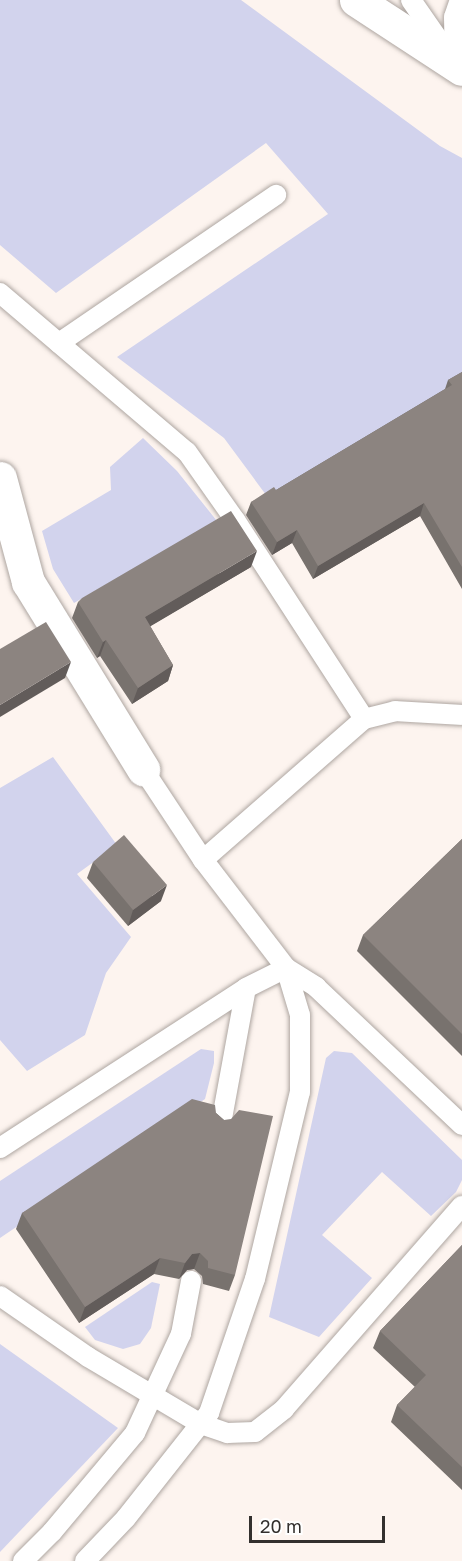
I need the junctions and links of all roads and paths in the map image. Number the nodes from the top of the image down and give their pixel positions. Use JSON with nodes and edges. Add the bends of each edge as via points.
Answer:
{"nodes":[{"id":1,"x":356,"y":0,"type":"edge"},
{"id":2,"x":411,"y":0,"type":"edge"},
{"id":3,"x":460,"y":0,"type":"edge"},
{"id":4,"x":459,"y":67,"type":"edge"},
{"id":5,"x":276,"y":195,"type":"dead end"},
{"id":6,"x":0,"y":292,"type":"edge"},
{"id":7,"x":59,"y":343,"type":"junction"},
{"id":8,"x":0,"y":478,"type":"edge"},
{"id":9,"x":462,"y":715,"type":"edge"},
{"id":10,"x":364,"y":719,"type":"junction"},
{"id":11,"x":143,"y":769,"type":"joint"},
{"id":12,"x":203,"y":860,"type":"junction"},
{"id":13,"x":286,"y":968,"type":"junction"},
{"id":14,"x":246,"y":988,"type":"junction"},
{"id":15,"x":221,"y":1124,"type":"edge"},
{"id":16,"x":462,"y":1125,"type":"edge"},
{"id":17,"x":0,"y":1148,"type":"edge"},
{"id":18,"x":462,"y":1206,"type":"edge"},
{"id":19,"x":192,"y":1281,"type":"dead end"},
{"id":20,"x":0,"y":1296,"type":"edge"},
{"id":21,"x":152,"y":1397,"type":"junction"},
{"id":22,"x":201,"y":1424,"type":"junction"},
{"id":23,"x":88,"y":1560,"type":"edge"},
{"id":24,"x":23,"y":1561,"type":"edge"}],
"edges":[{"from":1,"to":4,"type":"street"},
{"from":2,"to":4,"type":"lane"},
{"from":3,"to":4,"type":"lane","via":[[454,17]]},
{"from":5,"to":7,"type":"lane"},
{"from":6,"to":7,"type":"lane"},
{"from":7,"to":10,"type":"lane","via":[[187,452]]},
{"from":8,"to":11,"type":"street","via":[[28,582]]},
{"from":9,"to":10,"type":"lane","via":[[395,711]]},
{"from":10,"to":12,"type":"lane"},
{"from":11,"to":12,"type":"lane"},
{"from":12,"to":13,"type":"lane"},
{"from":13,"to":14,"type":"lane"},
{"from":13,"to":16,"type":"lane","via":[[316,987]]},
{"from":13,"to":22,"type":"lane","via":[[300,1015],[300,1092],[255,1279],[209,1413]]},
{"from":14,"to":15,"type":"lane"},
{"from":14,"to":17,"type":"lane"},
{"from":18,"to":22,"type":"lane","via":[[284,1409],[255,1432],[227,1433]]},
{"from":19,"to":21,"type":"lane","via":[[181,1334]]},
{"from":20,"to":21,"type":"lane"},
{"from":21,"to":22,"type":"lane"},
{"from":21,"to":24,"type":"lane","via":[[135,1433]]},
{"from":22,"to":23,"type":"lane"}]}
